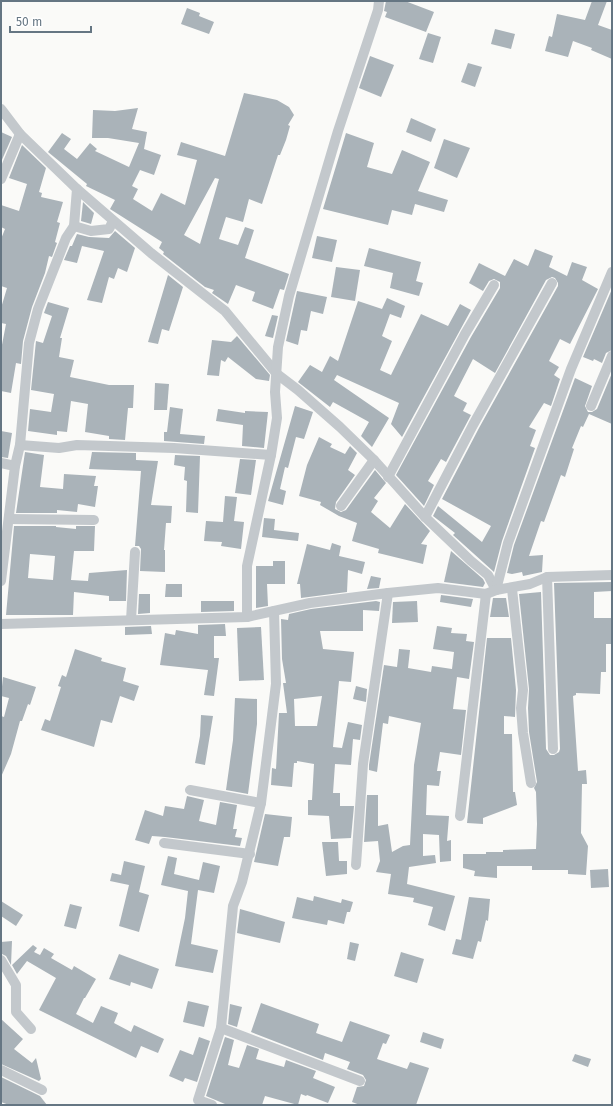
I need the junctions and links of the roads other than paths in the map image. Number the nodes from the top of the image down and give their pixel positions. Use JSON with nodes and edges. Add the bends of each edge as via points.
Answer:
{"nodes":[{"id":1,"x":379,"y":1,"type":"edge"},
{"id":2,"x":1,"y":109,"type":"edge"},
{"id":3,"x":20,"y":134,"type":"junction"},
{"id":4,"x":1,"y":179,"type":"edge"},
{"id":5,"x":77,"y":189,"type":"junction"},
{"id":6,"x":114,"y":221,"type":"junction"},
{"id":7,"x":74,"y":226,"type":"junction"},
{"id":8,"x":612,"y":272,"type":"edge"},
{"id":9,"x":552,"y":283,"type":"dead end"},
{"id":10,"x":494,"y":285,"type":"dead end"},
{"id":11,"x":612,"y":356,"type":"edge"},
{"id":12,"x":277,"y":374,"type":"junction"},
{"id":13,"x":591,"y":406,"type":"dead end"},
{"id":14,"x":20,"y":445,"type":"junction"},
{"id":15,"x":271,"y":455,"type":"junction"},
{"id":16,"x":374,"y":460,"type":"junction"},
{"id":17,"x":1,"y":463,"type":"edge"},
{"id":18,"x":15,"y":466,"type":"junction"},
{"id":19,"x":388,"y":477,"type":"junction"},
{"id":20,"x":340,"y":506,"type":"dead end"},
{"id":21,"x":425,"y":517,"type":"junction"},
{"id":22,"x":94,"y":520,"type":"dead end"},
{"id":23,"x":6,"y":525,"type":"edge"},
{"id":24,"x":134,"y":552,"type":"dead end"},
{"id":25,"x":612,"y":575,"type":"edge"},
{"id":26,"x":547,"y":577,"type":"junction"},
{"id":27,"x":1,"y":581,"type":"edge"},
{"id":28,"x":512,"y":589,"type":"junction"},
{"id":29,"x":491,"y":592,"type":"junction"},
{"id":30,"x":388,"y":593,"type":"junction"},
{"id":31,"x":274,"y":611,"type":"junction"},
{"id":32,"x":247,"y":617,"type":"junction"},
{"id":33,"x":131,"y":620,"type":"junction"},
{"id":34,"x":1,"y":624,"type":"edge"},
{"id":35,"x":553,"y":749,"type":"dead end"},
{"id":36,"x":531,"y":783,"type":"dead end"},
{"id":37,"x":190,"y":790,"type":"dead end"},
{"id":38,"x":261,"y":804,"type":"junction"},
{"id":39,"x":460,"y":816,"type":"dead end"},
{"id":40,"x":164,"y":843,"type":"dead end"},
{"id":41,"x":250,"y":854,"type":"junction"},
{"id":42,"x":356,"y":865,"type":"dead end"},
{"id":43,"x":1,"y":960,"type":"edge"},
{"id":44,"x":221,"y":1028,"type":"junction"},
{"id":45,"x":31,"y":1029,"type":"dead end"},
{"id":46,"x":1,"y":1070,"type":"edge"},
{"id":47,"x":360,"y":1081,"type":"dead end"},
{"id":48,"x":42,"y":1090,"type":"dead end"},
{"id":49,"x":212,"y":1105,"type":"edge"}],
"edges":[{"from":1,"to":12,"type":"street","via":[[289,296],[278,347]]},
{"from":2,"to":3,"type":"street"},
{"from":3,"to":4,"type":"street"},
{"from":3,"to":5,"type":"street"},
{"from":5,"to":6,"type":"street"},
{"from":5,"to":7,"type":"street"},
{"from":6,"to":7,"type":"street","via":[[109,229],[91,231]]},
{"from":6,"to":12,"type":"street","via":[[225,311]]},
{"from":7,"to":14,"type":"street","via":[[66,238],[38,309],[29,343]]},
{"from":8,"to":29,"type":"street","via":[[571,369]]},
{"from":9,"to":21,"type":"street","via":[[472,425]]},
{"from":10,"to":19,"type":"street"},
{"from":11,"to":13,"type":"street"},
{"from":12,"to":15,"type":"street","via":[[276,418]]},
{"from":12,"to":16,"type":"street","via":[[340,427]]},
{"from":14,"to":15,"type":"street","via":[[59,448],[77,445],[174,448]]},
{"from":14,"to":18,"type":"street"},
{"from":15,"to":32,"type":"street","via":[[248,566]]},
{"from":16,"to":19,"type":"street"},
{"from":16,"to":20,"type":"street"},
{"from":17,"to":18,"type":"street"},
{"from":18,"to":23,"type":"street"},
{"from":19,"to":21,"type":"street"},
{"from":21,"to":29,"type":"street","via":[[488,575]]},
{"from":22,"to":23,"type":"street"},
{"from":23,"to":27,"type":"street"},
{"from":24,"to":33,"type":"street"},
{"from":25,"to":26,"type":"street"},
{"from":26,"to":28,"type":"street"},
{"from":26,"to":35,"type":"street"},
{"from":28,"to":29,"type":"street"},
{"from":28,"to":36,"type":"street","via":[[523,690],[523,733]]},
{"from":29,"to":30,"type":"street","via":[[438,588]]},
{"from":29,"to":39,"type":"street"},
{"from":30,"to":31,"type":"street","via":[[310,603]]},
{"from":30,"to":42,"type":"street","via":[[363,764]]},
{"from":31,"to":32,"type":"street"},
{"from":31,"to":38,"type":"street","via":[[276,684]]},
{"from":32,"to":33,"type":"street"},
{"from":33,"to":34,"type":"street"},
{"from":37,"to":38,"type":"street"},
{"from":38,"to":41,"type":"street"},
{"from":40,"to":41,"type":"street"},
{"from":41,"to":44,"type":"street","via":[[233,906]]},
{"from":43,"to":45,"type":"street","via":[[16,985],[16,1012]]},
{"from":44,"to":47,"type":"street"},
{"from":44,"to":49,"type":"street","via":[[198,1100]]},
{"from":46,"to":48,"type":"street"}]}
